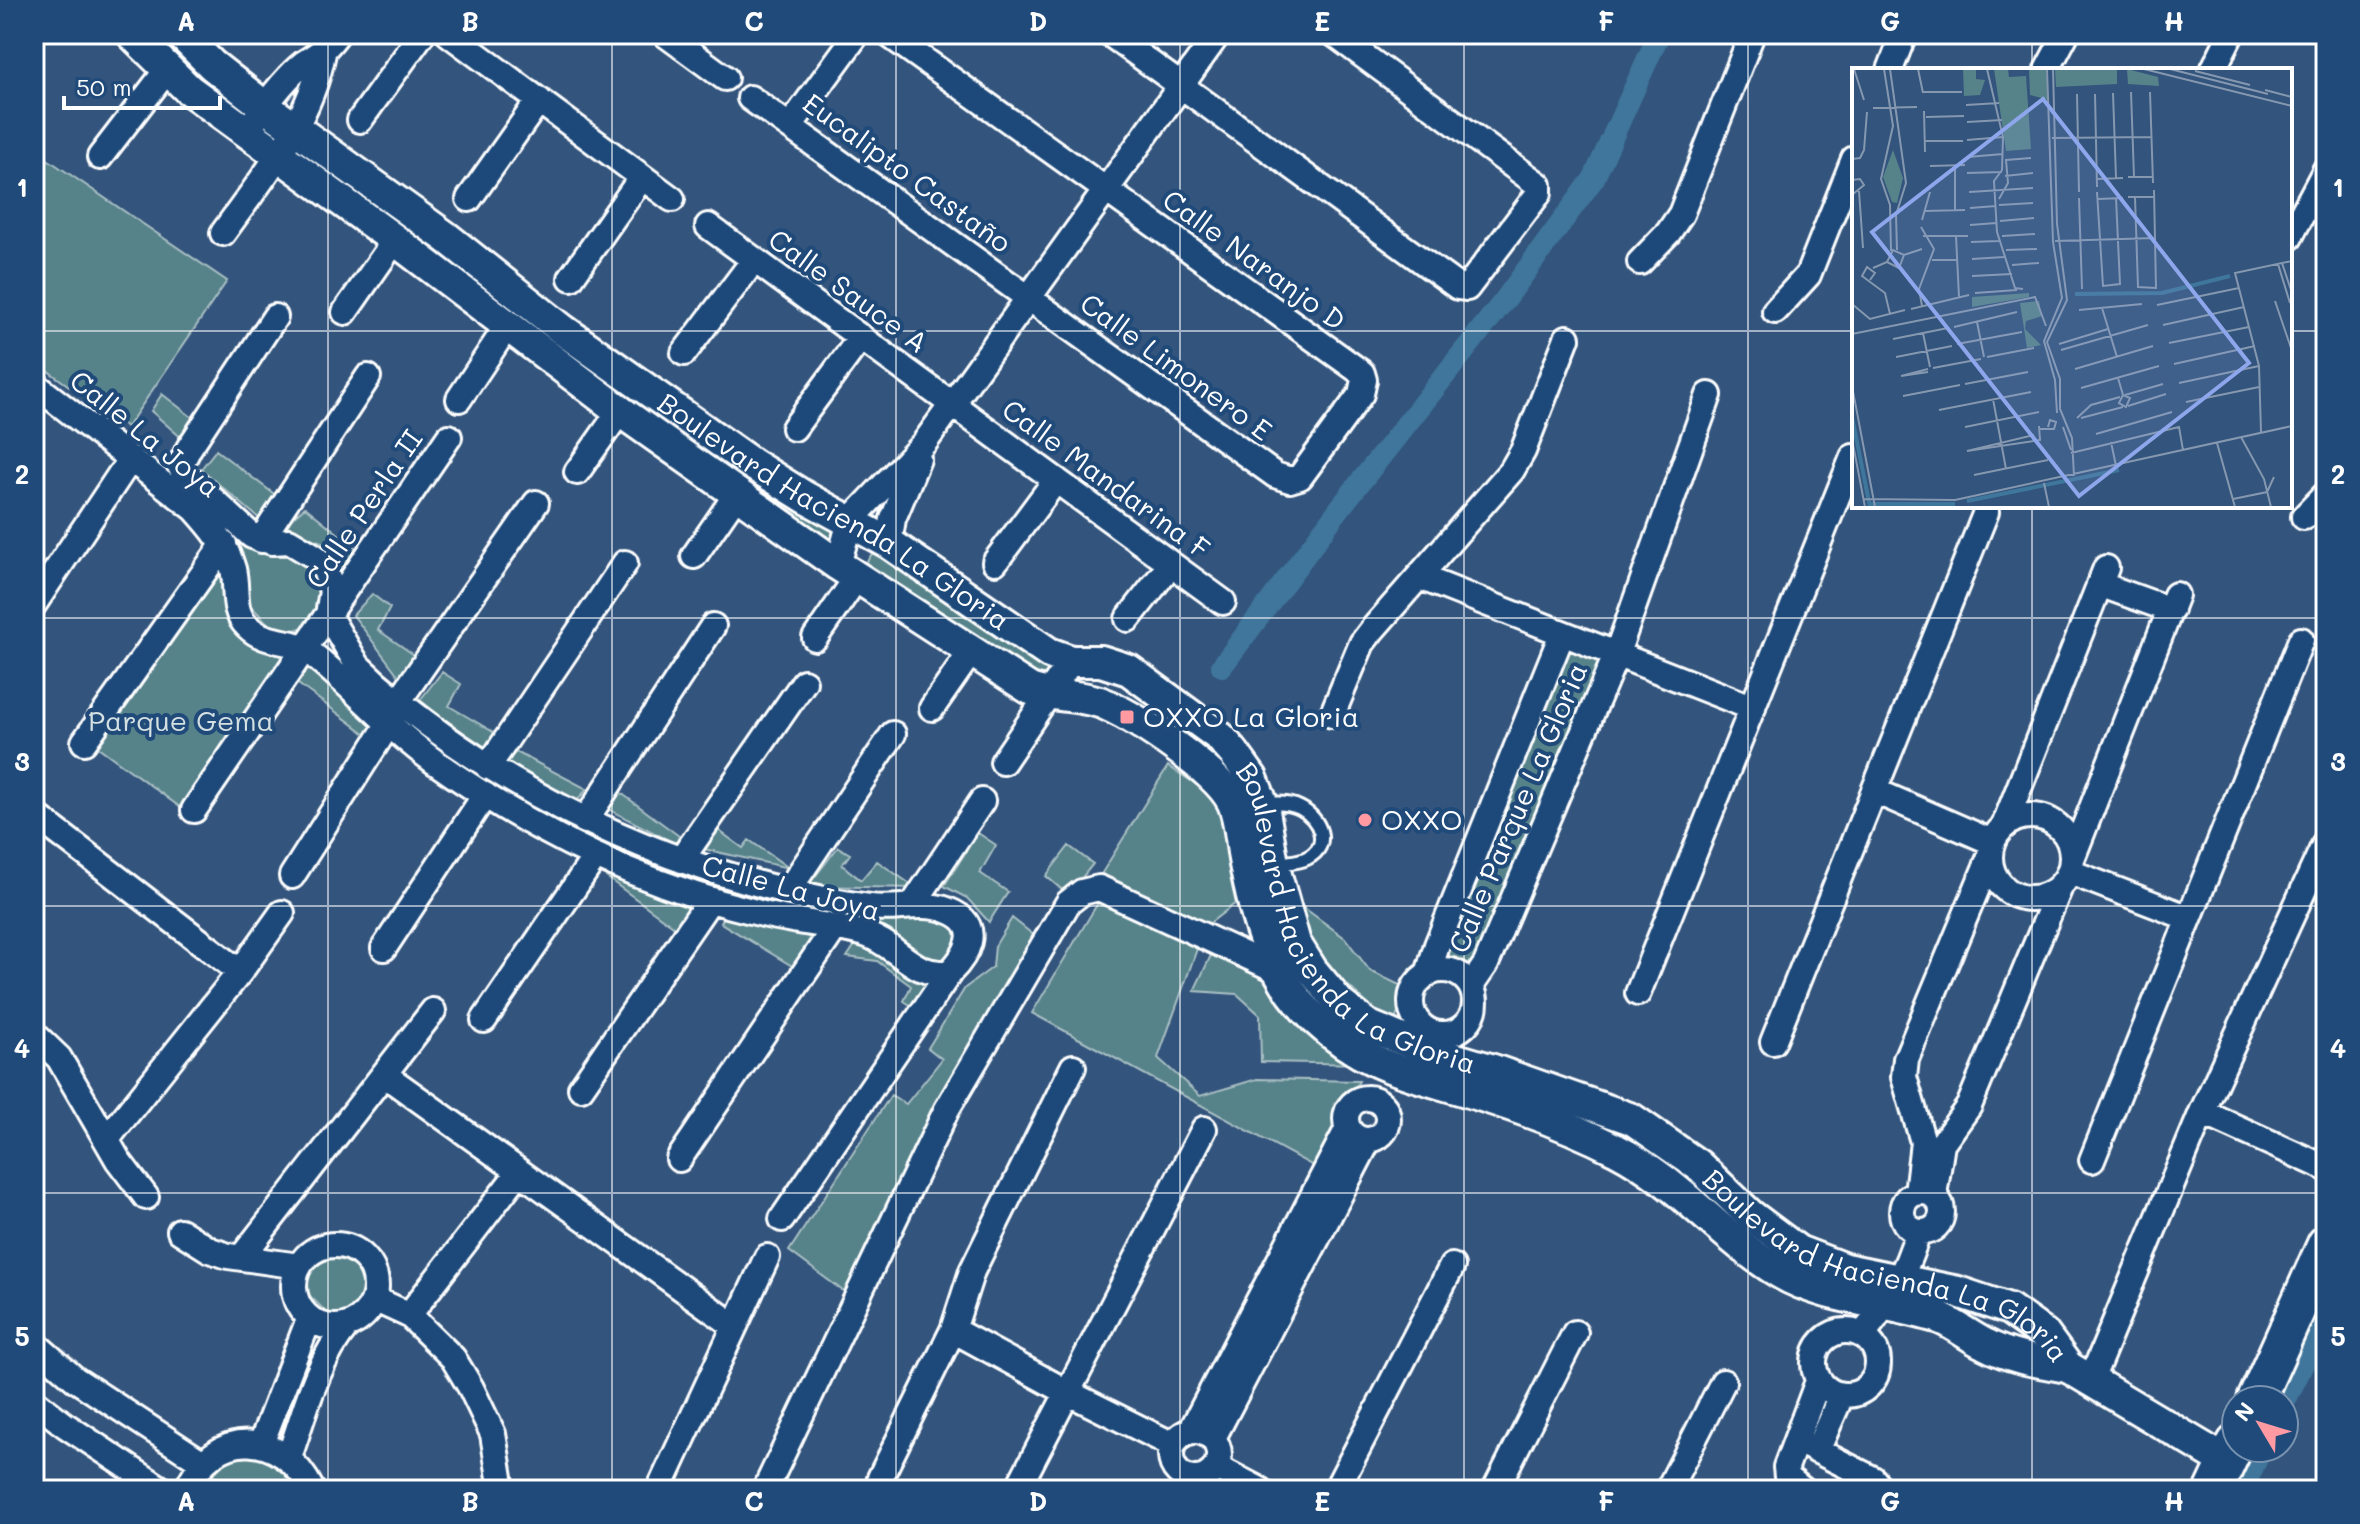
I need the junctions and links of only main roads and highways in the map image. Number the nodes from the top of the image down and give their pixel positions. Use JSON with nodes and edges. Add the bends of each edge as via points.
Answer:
{"nodes":[{"id":1,"x":2326,"y":1244,"type":"edge"},
{"id":2,"x":2263,"y":1384,"type":"edge"}],
"edges":[{"from":1,"to":2,"type":"main road"}]}
